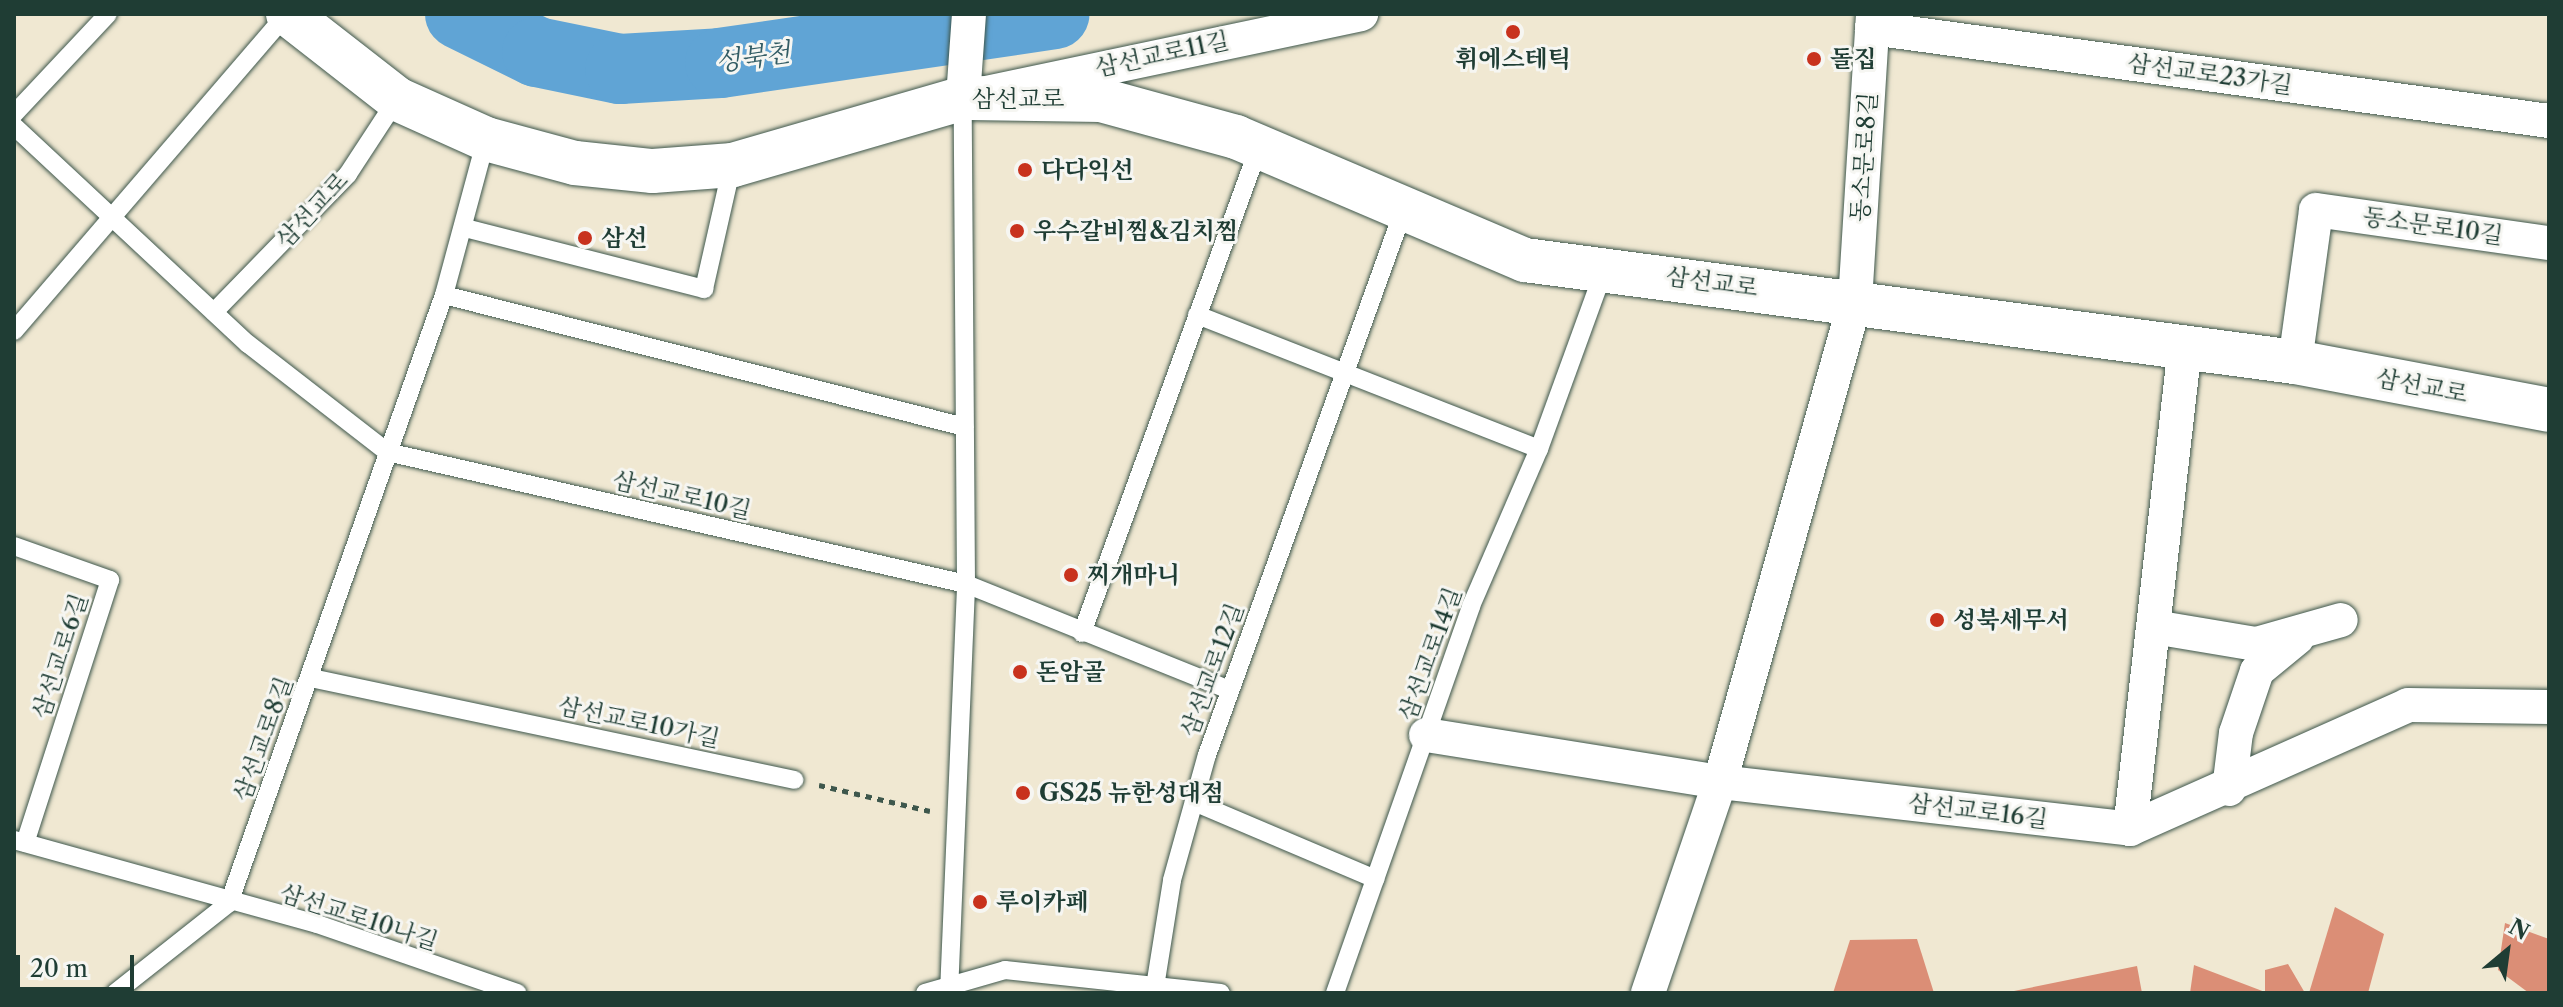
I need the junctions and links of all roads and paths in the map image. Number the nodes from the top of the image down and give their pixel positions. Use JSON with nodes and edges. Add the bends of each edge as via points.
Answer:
{"nodes":[{"id":1,"x":108,"y":14,"type":"edge"},
{"id":2,"x":288,"y":14,"type":"edge"},
{"id":3,"x":969,"y":14,"type":"edge"},
{"id":4,"x":1361,"y":14,"type":"edge"},
{"id":5,"x":1872,"y":21,"type":"edge"},
{"id":6,"x":964,"y":85,"type":"junction"},
{"id":7,"x":397,"y":99,"type":"junction"},
{"id":8,"x":14,"y":114,"type":"edge"},
{"id":9,"x":2549,"y":121,"type":"edge"},
{"id":10,"x":14,"y":126,"type":"edge"},
{"id":11,"x":486,"y":139,"type":"junction"},
{"id":12,"x":1259,"y":147,"type":"junction"},
{"id":13,"x":733,"y":165,"type":"junction"},
{"id":14,"x":1404,"y":209,"type":"junction"},
{"id":15,"x":115,"y":218,"type":"junction"},
{"id":16,"x":465,"y":228,"type":"junction"},
{"id":17,"x":2549,"y":243,"type":"edge"},
{"id":18,"x":1605,"y":267,"type":"junction"},
{"id":19,"x":444,"y":295,"type":"junction"},
{"id":20,"x":1855,"y":301,"type":"junction"},
{"id":21,"x":214,"y":312,"type":"junction"},
{"id":22,"x":1197,"y":315,"type":"junction"},
{"id":23,"x":14,"y":331,"type":"edge"},
{"id":24,"x":2185,"y":349,"type":"junction"},
{"id":25,"x":2295,"y":362,"type":"junction"},
{"id":26,"x":1346,"y":371,"type":"junction"},
{"id":27,"x":2549,"y":410,"type":"edge"},
{"id":28,"x":965,"y":427,"type":"junction"},
{"id":29,"x":1539,"y":449,"type":"junction"},
{"id":30,"x":387,"y":452,"type":"junction"},
{"id":31,"x":14,"y":546,"type":"edge"},
{"id":32,"x":966,"y":584,"type":"junction"},
{"id":33,"x":2341,"y":620,"type":"dead end"},
{"id":34,"x":2154,"y":627,"type":"junction"},
{"id":35,"x":2307,"y":630,"type":"junction"},
{"id":36,"x":1082,"y":633,"type":"junction"},
{"id":37,"x":311,"y":678,"type":"junction"},
{"id":38,"x":1230,"y":690,"type":"junction"},
{"id":39,"x":2549,"y":707,"type":"edge"},
{"id":40,"x":1426,"y":735,"type":"junction"},
{"id":41,"x":794,"y":780,"type":"joint"},
{"id":42,"x":1720,"y":782,"type":"junction"},
{"id":43,"x":2229,"y":789,"type":"junction"},
{"id":44,"x":1194,"y":802,"type":"junction"},
{"id":45,"x":956,"y":817,"type":"junction"},
{"id":46,"x":2130,"y":829,"type":"junction"},
{"id":47,"x":20,"y":842,"type":"edge"},
{"id":48,"x":1375,"y":879,"type":"junction"},
{"id":49,"x":229,"y":903,"type":"junction"},
{"id":50,"x":472,"y":986,"type":"edge"},
{"id":51,"x":948,"y":987,"type":"edge"},
{"id":52,"x":1154,"y":990,"type":"edge"},
{"id":53,"x":115,"y":993,"type":"edge"},
{"id":54,"x":517,"y":993,"type":"edge"},
{"id":55,"x":925,"y":993,"type":"edge"},
{"id":56,"x":1221,"y":993,"type":"edge"},
{"id":57,"x":1335,"y":993,"type":"edge"},
{"id":58,"x":1648,"y":993,"type":"edge"}],
"edges":[{"from":1,"to":8,"type":"lane"},
{"from":2,"to":7,"type":"street","name":"삼선교로"},
{"from":2,"to":15,"type":"lane"},
{"from":3,"to":6,"type":"street"},
{"from":4,"to":6,"type":"street","name":"삼선교로11길"},
{"from":5,"to":9,"type":"street","name":"삼선교로23가길"},
{"from":5,"to":20,"type":"street","name":"동소문로8길"},
{"from":6,"to":12,"type":"street","name":"삼선교로","via":[[1101,100]]},
{"from":6,"to":13,"type":"street","name":"삼선교로"},
{"from":6,"to":28,"type":"lane"},
{"from":7,"to":11,"type":"street","name":"삼선교로"},
{"from":7,"to":21,"type":"lane","name":"삼선교로","via":[[348,174]]},
{"from":10,"to":15,"type":"lane"},
{"from":11,"to":13,"type":"street","name":"삼선교로","via":[[575,163],[653,171]]},
{"from":11,"to":16,"type":"lane","name":"삼선교로8길"},
{"from":12,"to":14,"type":"street","name":"삼선교로"},
{"from":12,"to":22,"type":"lane"},
{"from":13,"to":16,"type":"lane","via":[[704,289]]},
{"from":14,"to":18,"type":"street","name":"삼선교로","via":[[1525,260]]},
{"from":14,"to":26,"type":"lane","name":"삼선교로12길"},
{"from":15,"to":21,"type":"lane"},
{"from":15,"to":23,"type":"lane"},
{"from":16,"to":19,"type":"lane","name":"삼선교로8길"},
{"from":17,"to":25,"type":"street","name":"동소문로10길","via":[[2316,210]]},
{"from":18,"to":20,"type":"street","name":"삼선교로"},
{"from":18,"to":29,"type":"lane","name":"삼선교로14길"},
{"from":19,"to":28,"type":"lane"},
{"from":19,"to":30,"type":"lane","name":"삼선교로8길"},
{"from":20,"to":24,"type":"street","name":"삼선교로"},
{"from":20,"to":42,"type":"street"},
{"from":21,"to":30,"type":"lane"},
{"from":22,"to":26,"type":"lane"},
{"from":22,"to":36,"type":"lane"},
{"from":24,"to":25,"type":"street","name":"삼선교로"},
{"from":24,"to":34,"type":"street"},
{"from":25,"to":27,"type":"street","name":"삼선교로"},
{"from":26,"to":29,"type":"lane"},
{"from":26,"to":38,"type":"lane","name":"삼선교로12길"},
{"from":28,"to":32,"type":"lane"},
{"from":29,"to":40,"type":"lane","name":"삼선교로14길","via":[[1471,606]]},
{"from":30,"to":32,"type":"lane","name":"삼선교로10길"},
{"from":30,"to":37,"type":"lane","name":"삼선교로8길"},
{"from":31,"to":47,"type":"lane","name":"삼선교로6길","via":[[110,580]]},
{"from":32,"to":36,"type":"lane","name":"삼선교로10길"},
{"from":32,"to":45,"type":"lane"},
{"from":33,"to":35,"type":"street"},
{"from":34,"to":35,"type":"street","via":[[2256,644]]},
{"from":34,"to":46,"type":"street"},
{"from":35,"to":43,"type":"street","via":[[2257,671],[2236,733]]},
{"from":36,"to":38,"type":"lane","name":"삼선교로10길"},
{"from":37,"to":41,"type":"lane","name":"삼선교로10가길"},
{"from":37,"to":49,"type":"lane","name":"삼선교로8길"},
{"from":38,"to":44,"type":"lane","name":"삼선교로12길"},
{"from":39,"to":43,"type":"street","name":"삼선교로16길","via":[[2408,705]]},
{"from":40,"to":42,"type":"street","name":"삼선교로16길"},
{"from":40,"to":48,"type":"lane","name":"삼선교로14길"},
{"from":41,"to":45,"type":"path"},
{"from":42,"to":46,"type":"street","name":"삼선교로16길"},
{"from":42,"to":58,"type":"street"},
{"from":43,"to":46,"type":"street","name":"삼선교로16길"},
{"from":44,"to":48,"type":"lane"},
{"from":44,"to":52,"type":"lane","name":"삼선교로12길"},
{"from":45,"to":51,"type":"lane"},
{"from":47,"to":49,"type":"lane","name":"삼선교로6길","via":[[151,874]]},
{"from":48,"to":57,"type":"lane","name":"삼선교로14길"},
{"from":49,"to":50,"type":"lane","name":"삼선교로10나길","via":[[317,924]]},
{"from":49,"to":53,"type":"lane"},
{"from":50,"to":54,"type":"lane","name":"삼선교로10나길"},
{"from":51,"to":52,"type":"lane","via":[[1005,970]]},
{"from":51,"to":55,"type":"lane"},
{"from":52,"to":56,"type":"lane"}]}
